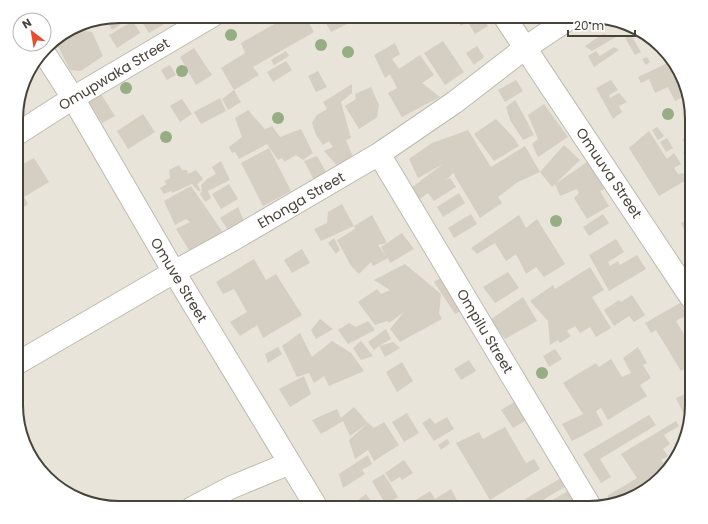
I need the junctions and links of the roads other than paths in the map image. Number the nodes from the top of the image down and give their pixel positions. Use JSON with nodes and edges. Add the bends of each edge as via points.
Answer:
{"nodes":[{"id":1,"x":200,"y":23,"type":"edge"},
{"id":2,"x":509,"y":23,"type":"edge"},
{"id":3,"x":562,"y":23,"type":"edge"},
{"id":4,"x":525,"y":48,"type":"junction"},
{"id":5,"x":47,"y":57,"type":"edge"},
{"id":6,"x":73,"y":98,"type":"junction"},
{"id":7,"x":23,"y":130,"type":"edge"},
{"id":8,"x":379,"y":154,"type":"junction"},
{"id":9,"x":174,"y":272,"type":"junction"},
{"id":10,"x":685,"y":288,"type":"edge"},
{"id":11,"x":23,"y":360,"type":"edge"},
{"id":12,"x":290,"y":463,"type":"junction"},
{"id":13,"x":205,"y":501,"type":"edge"},
{"id":14,"x":313,"y":501,"type":"edge"},
{"id":15,"x":587,"y":501,"type":"edge"}],
"edges":[{"from":1,"to":6,"type":"street","name":"Omupwaka Street"},
{"from":2,"to":4,"type":"street"},
{"from":3,"to":4,"type":"street","name":"Ehonga Street"},
{"from":4,"to":8,"type":"street","name":"Ehonga Street","via":[[455,102]]},
{"from":4,"to":10,"type":"street","name":"Omuuva Street"},
{"from":5,"to":6,"type":"street","name":"Omuve Street"},
{"from":6,"to":7,"type":"street","name":"Omupwaka Street"},
{"from":6,"to":9,"type":"street","name":"Omuve Street"},
{"from":8,"to":9,"type":"street","name":"Ehonga Street","via":[[234,240]]},
{"from":8,"to":15,"type":"street","name":"Ompilu Street"},
{"from":9,"to":11,"type":"street","name":"Ehonga Street"},
{"from":9,"to":12,"type":"street","name":"Omuve Street"},
{"from":12,"to":13,"type":"street"},
{"from":12,"to":14,"type":"street","name":"Omuve Street"}]}
